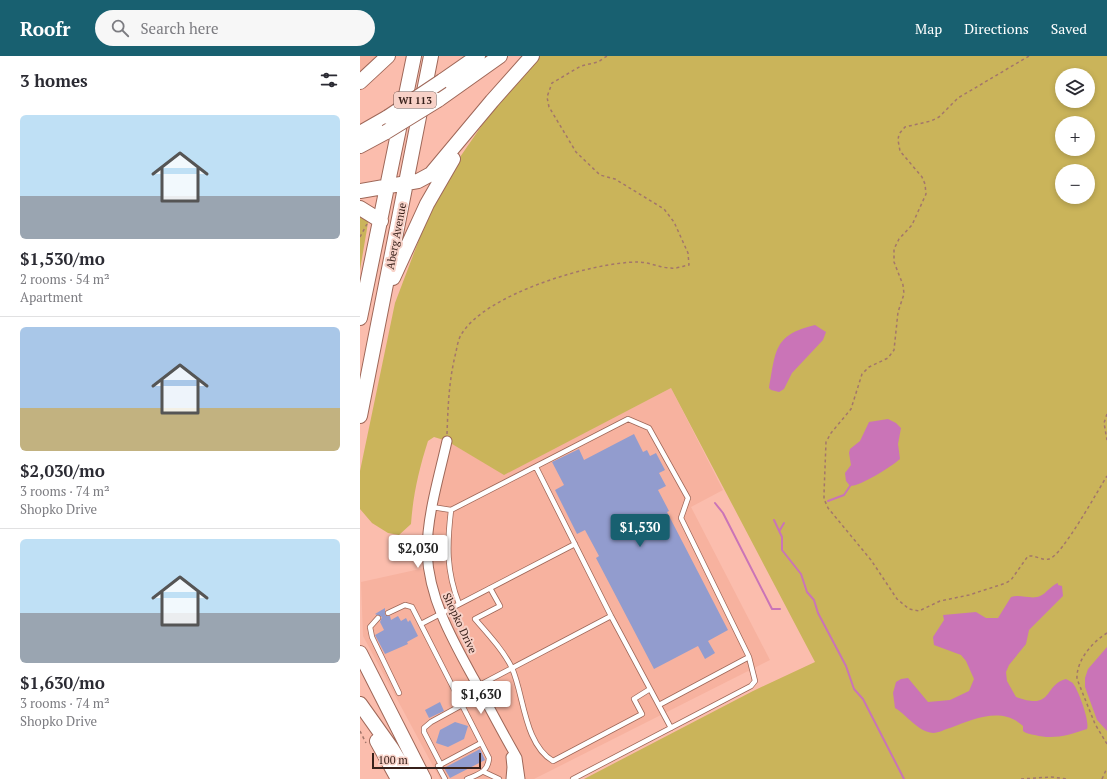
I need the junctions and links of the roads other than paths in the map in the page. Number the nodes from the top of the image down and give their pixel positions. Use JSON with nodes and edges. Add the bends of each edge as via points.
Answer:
{"nodes":[{"id":1,"x":431,"y":56,"type":"edge"},
{"id":2,"x":478,"y":56,"type":"edge"},
{"id":3,"x":500,"y":56,"type":"edge"},
{"id":4,"x":532,"y":56,"type":"edge"},
{"id":5,"x":411,"y":57,"type":"edge"},
{"id":6,"x":389,"y":58,"type":"edge"},
{"id":7,"x":360,"y":82,"type":"edge"},
{"id":8,"x":486,"y":109,"type":"junction"},
{"id":9,"x":360,"y":133,"type":"edge"},
{"id":10,"x":360,"y":146,"type":"edge"},
{"id":11,"x":412,"y":146,"type":"junction"},
{"id":12,"x":406,"y":182,"type":"junction"},
{"id":13,"x":388,"y":185,"type":"junction"},
{"id":14,"x":360,"y":191,"type":"edge"},
{"id":15,"x":360,"y":208,"type":"edge"},
{"id":16,"x":381,"y":220,"type":"junction"},
{"id":17,"x":384,"y":300,"type":"junction"},
{"id":18,"x":360,"y":318,"type":"edge"},
{"id":19,"x":360,"y":416,"type":"edge"},
{"id":20,"x":447,"y":441,"type":"road end"},
{"id":21,"x":536,"y":466,"type":"junction"},
{"id":22,"x":432,"y":508,"type":"junction"},
{"id":23,"x":451,"y":510,"type":"junction"},
{"id":24,"x":575,"y":544,"type":"junction"},
{"id":25,"x":490,"y":588,"type":"junction"},
{"id":26,"x":459,"y":604,"type":"junction"},
{"id":27,"x":388,"y":613,"type":"dead end"},
{"id":28,"x":441,"y":614,"type":"junction"},
{"id":29,"x":611,"y":616,"type":"junction"},
{"id":30,"x":378,"y":618,"type":"dead end"},
{"id":31,"x":421,"y":624,"type":"junction"},
{"id":32,"x":360,"y":653,"type":"edge"},
{"id":33,"x":749,"y":657,"type":"junction"},
{"id":34,"x":511,"y":668,"type":"junction"},
{"id":35,"x":477,"y":686,"type":"junction"},
{"id":36,"x":650,"y":689,"type":"junction"},
{"id":37,"x":399,"y":693,"type":"dead end"},
{"id":38,"x":457,"y":697,"type":"junction"},
{"id":39,"x":360,"y":704,"type":"edge"},
{"id":40,"x":462,"y":705,"type":"junction"},
{"id":41,"x":659,"y":705,"type":"junction"},
{"id":42,"x":671,"y":728,"type":"junction"},
{"id":43,"x":504,"y":734,"type":"junction"},
{"id":44,"x":481,"y":743,"type":"junction"},
{"id":45,"x":441,"y":765,"type":"junction"},
{"id":46,"x":484,"y":772,"type":"junction"},
{"id":47,"x":398,"y":779,"type":"edge"},
{"id":48,"x":410,"y":779,"type":"edge"},
{"id":49,"x":424,"y":779,"type":"edge"},
{"id":50,"x":445,"y":779,"type":"edge"},
{"id":51,"x":467,"y":779,"type":"edge"},
{"id":52,"x":499,"y":779,"type":"edge"},
{"id":53,"x":511,"y":779,"type":"edge"},
{"id":54,"x":520,"y":779,"type":"edge"},
{"id":55,"x":573,"y":779,"type":"edge"}],
"edges":[{"from":1,"to":11,"type":"main road","name":"Aberg Avenue"},
{"from":2,"to":9,"type":"main road","number":"WI 113","bridge":true},
{"from":3,"to":10,"type":"main road","number":"WI 113","bridge":true,"via":[[438,100]]},
{"from":4,"to":8,"type":"main road"},
{"from":5,"to":11,"type":"main road","via":[[419,65],[421,74],[410,135]]},
{"from":5,"to":13,"type":"main road","name":"Aberg Avenue"},
{"from":6,"to":7,"type":"main road"},
{"from":8,"to":12,"type":"main road","via":[[431,174],[421,180]]},
{"from":8,"to":17,"type":"main road","via":[[427,204]]},
{"from":11,"to":12,"type":"main road","name":"Aberg Avenue"},
{"from":12,"to":13,"type":"main road"},
{"from":12,"to":17,"type":"main road","name":"Aberg Avenue"},
{"from":13,"to":14,"type":"main road"},
{"from":13,"to":16,"type":"main road","name":"Aberg Avenue"},
{"from":15,"to":16,"type":"main road"},
{"from":16,"to":18,"type":"main road","name":"Aberg Avenue"},
{"from":17,"to":19,"type":"main road","name":"Aberg Avenue"},
{"from":20,"to":22,"type":"street","name":"Shopko Drive"},
{"from":21,"to":23,"type":"lane"},
{"from":21,"to":24,"type":"lane"},
{"from":21,"to":33,"type":"lane","via":[[628,419],[649,428],[688,498],[681,518]]},
{"from":22,"to":23,"type":"lane"},
{"from":22,"to":28,"type":"street","name":"Shopko Drive","via":[[427,551],[432,588]]},
{"from":23,"to":26,"type":"lane","via":[[447,544],[448,566]]},
{"from":24,"to":25,"type":"lane"},
{"from":24,"to":29,"type":"lane"},
{"from":25,"to":26,"type":"lane"},
{"from":25,"to":34,"type":"lane","via":[[500,606],[475,619],[502,652]]},
{"from":26,"to":28,"type":"lane"},
{"from":27,"to":31,"type":"lane","via":[[404,605],[412,607]]},
{"from":28,"to":31,"type":"lane"},
{"from":28,"to":35,"type":"street","name":"Shopko Drive"},
{"from":29,"to":34,"type":"lane"},
{"from":29,"to":36,"type":"lane"},
{"from":30,"to":37,"type":"lane","via":[[370,627],[372,637]]},
{"from":31,"to":38,"type":"lane"},
{"from":32,"to":49,"type":"main road"},
{"from":33,"to":41,"type":"lane"},
{"from":33,"to":42,"type":"lane","via":[[755,677],[751,686]]},
{"from":34,"to":35,"type":"lane"},
{"from":34,"to":36,"type":"lane","via":[[530,729],[546,756],[553,761],[642,714],[634,698]]},
{"from":35,"to":38,"type":"lane"},
{"from":35,"to":43,"type":"street","name":"Shopko Drive"},
{"from":36,"to":41,"type":"lane"},
{"from":38,"to":40,"type":"lane"},
{"from":39,"to":47,"type":"main road"},
{"from":39,"to":48,"type":"main road","via":[[392,748]]},
{"from":40,"to":44,"type":"lane"},
{"from":40,"to":45,"type":"lane","via":[[424,728]]},
{"from":41,"to":42,"type":"lane"},
{"from":42,"to":55,"type":"lane"},
{"from":43,"to":53,"type":"street","name":"Shopko Drive","via":[[511,760]]},
{"from":43,"to":54,"type":"street","name":"Shopko Drive","via":[[517,758]]},
{"from":44,"to":45,"type":"lane"},
{"from":44,"to":46,"type":"lane","via":[[489,758]]},
{"from":45,"to":50,"type":"lane","via":[[438,766]]},
{"from":46,"to":51,"type":"lane"},
{"from":46,"to":52,"type":"lane"}]}
